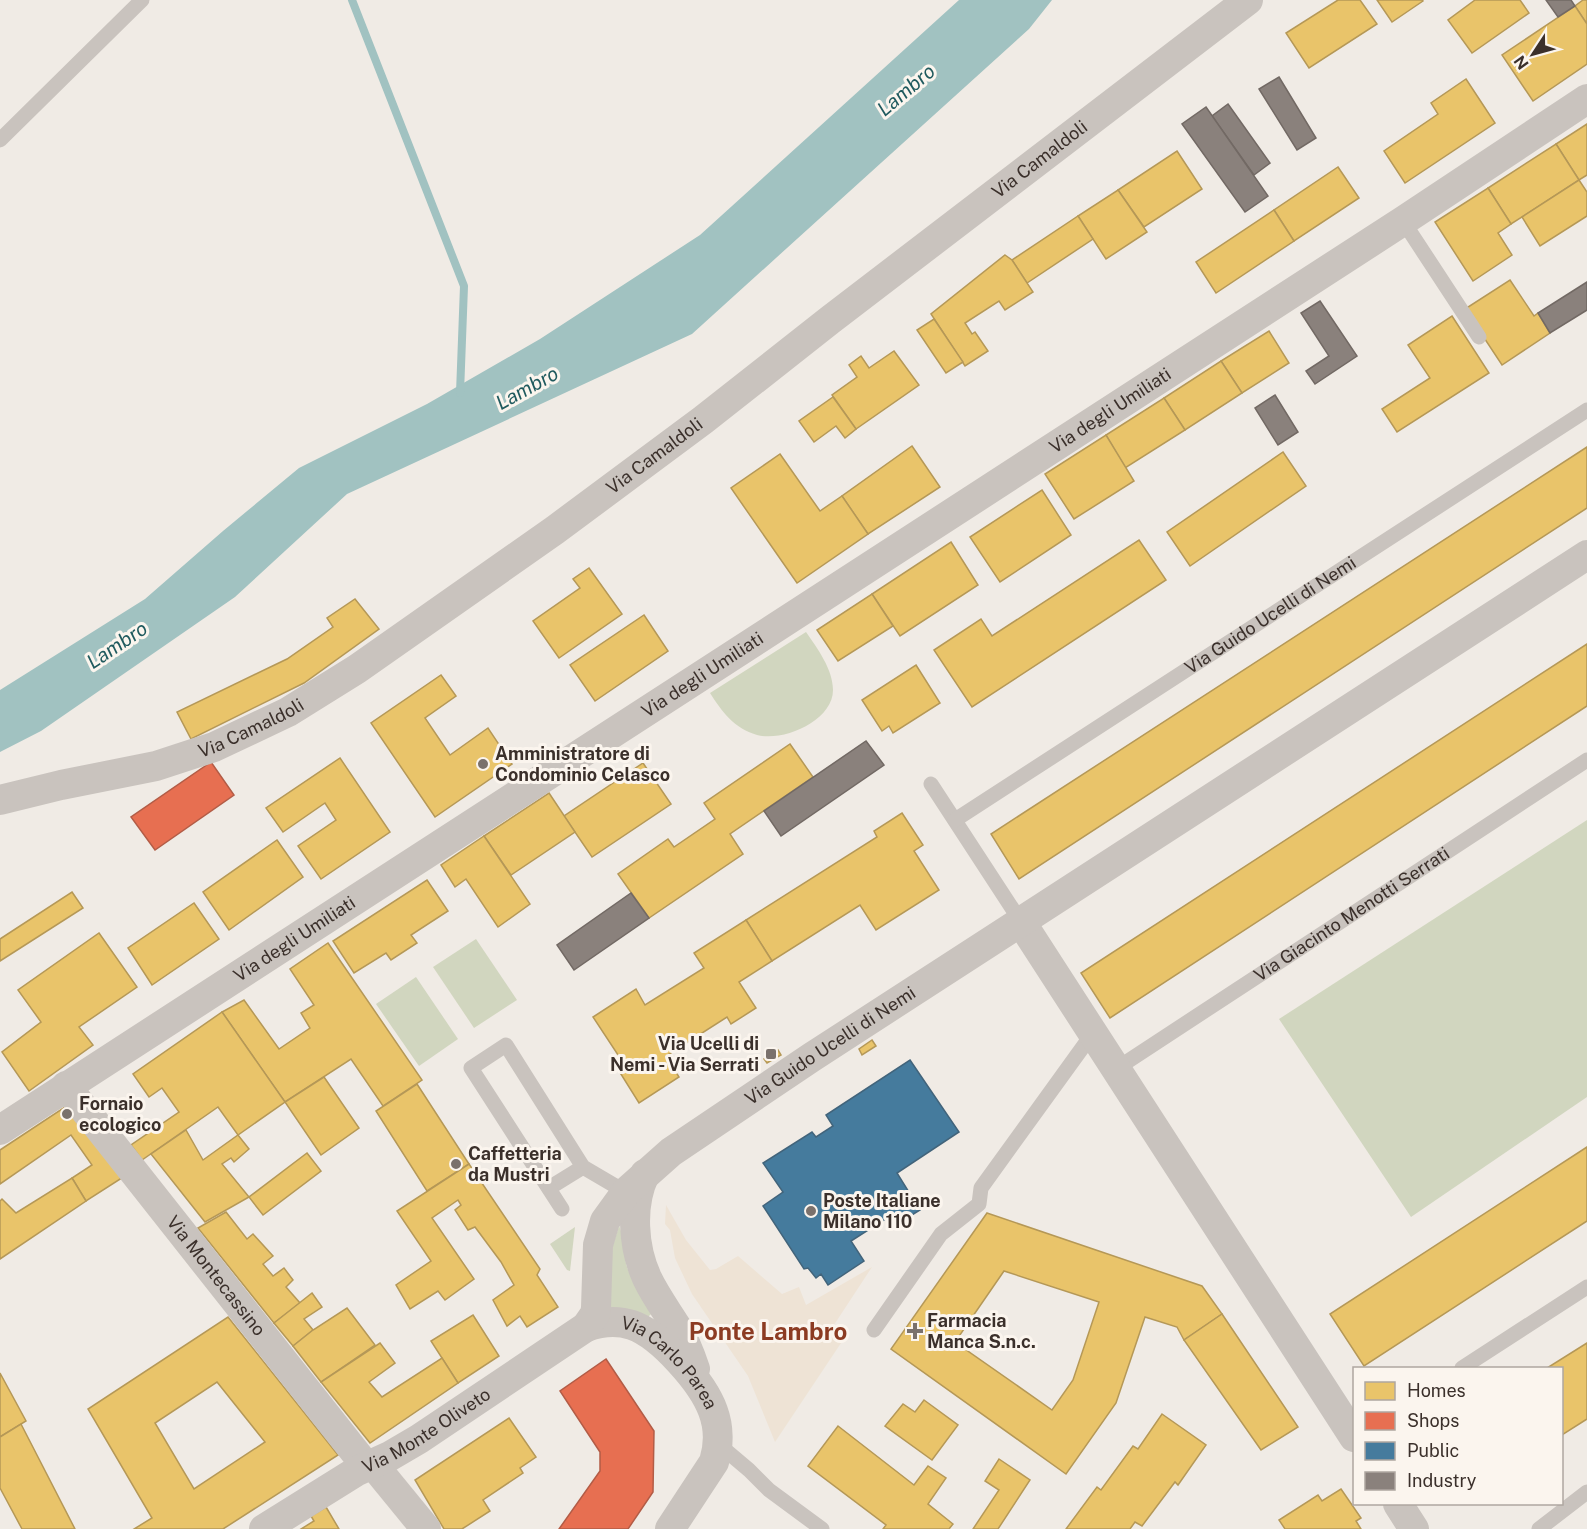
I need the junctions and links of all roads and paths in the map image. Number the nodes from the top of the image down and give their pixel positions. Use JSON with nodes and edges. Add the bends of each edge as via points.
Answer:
{"nodes":[{"id":1,"x":142,"y":0,"type":"edge"},
{"id":2,"x":1248,"y":0,"type":"edge"},
{"id":3,"x":1587,"y":99,"type":"edge"},
{"id":4,"x":0,"y":138,"type":"edge"},
{"id":5,"x":1403,"y":221,"type":"junction"},
{"id":6,"x":1479,"y":338,"type":"dead end"},
{"id":7,"x":1587,"y":411,"type":"edge"},
{"id":8,"x":1587,"y":555,"type":"edge"},
{"id":9,"x":1587,"y":760,"type":"edge"},
{"id":10,"x":931,"y":784,"type":"dead end"},
{"id":11,"x":0,"y":800,"type":"edge"},
{"id":12,"x":955,"y":820,"type":"junction"},
{"id":13,"x":1021,"y":922,"type":"junction"},
{"id":14,"x":1093,"y":1033,"type":"junction"},
{"id":15,"x":1116,"y":1069,"type":"junction"},
{"id":16,"x":66,"y":1086,"type":"junction"},
{"id":17,"x":0,"y":1130,"type":"edge"},
{"id":18,"x":583,"y":1167,"type":"junction"},
{"id":19,"x":549,"y":1188,"type":"junction"},
{"id":20,"x":636,"y":1188,"type":"junction"},
{"id":21,"x":562,"y":1209,"type":"dead end"},
{"id":22,"x":1587,"y":1287,"type":"edge"},
{"id":23,"x":586,"y":1327,"type":"junction"},
{"id":24,"x":874,"y":1330,"type":"dead end"},
{"id":25,"x":1464,"y":1367,"type":"edge"},
{"id":26,"x":707,"y":1397,"type":"junction"},
{"id":27,"x":1353,"y":1435,"type":"edge"},
{"id":28,"x":717,"y":1443,"type":"junction"},
{"id":29,"x":369,"y":1465,"type":"junction"},
{"id":30,"x":1587,"y":1492,"type":"edge"},
{"id":31,"x":1399,"y":1505,"type":"edge"},
{"id":32,"x":264,"y":1529,"type":"edge"},
{"id":33,"x":426,"y":1529,"type":"edge"},
{"id":34,"x":670,"y":1529,"type":"edge"},
{"id":35,"x":822,"y":1529,"type":"edge"},
{"id":36,"x":1414,"y":1529,"type":"edge"},
{"id":37,"x":1539,"y":1529,"type":"edge"}],
"edges":[{"from":1,"to":4,"type":"lane"},
{"from":2,"to":11,"type":"street","name":"Via Camaldoli","via":[[693,427],[357,669],[288,712],[214,747],[156,766]]},
{"from":3,"to":5,"type":"street","name":"Via degli Umiliati"},
{"from":5,"to":6,"type":"lane"},
{"from":5,"to":16,"type":"street","name":"Via degli Umiliati"},
{"from":7,"to":12,"type":"lane","name":"Via Guido Ucelli di Nemi"},
{"from":8,"to":13,"type":"street","name":"Via Guido Ucelli di Nemi"},
{"from":9,"to":15,"type":"lane","name":"Via Giacinto Menotti Serrati"},
{"from":10,"to":12,"type":"lane"},
{"from":12,"to":13,"type":"lane"},
{"from":13,"to":14,"type":"street"},
{"from":13,"to":20,"type":"street","name":"Via Guido Ucelli di Nemi","via":[[688,1140]]},
{"from":14,"to":15,"type":"street"},
{"from":14,"to":24,"type":"lane","via":[[981,1188],[979,1204],[940,1234]]},
{"from":15,"to":27,"type":"street"},
{"from":16,"to":17,"type":"street","name":"Via degli Umiliati"},
{"from":16,"to":29,"type":"street","name":"Via Montecassino"},
{"from":18,"to":19,"type":"lane"},
{"from":18,"to":19,"type":"lane","via":[[506,1045],[471,1068]]},
{"from":18,"to":20,"type":"lane"},
{"from":19,"to":21,"type":"lane"},
{"from":20,"to":23,"type":"street","name":"Via Guido Ucelli di Nemi","via":[[609,1214],[601,1229],[597,1308]]},
{"from":20,"to":26,"type":"street","via":[[635,1225],[643,1269],[677,1329]]},
{"from":22,"to":25,"type":"lane"},
{"from":23,"to":26,"type":"street","name":"Via Carlo Parea","via":[[617,1322],[637,1327],[677,1360]]},
{"from":23,"to":29,"type":"street","name":"Via Monte Oliveto","via":[[419,1439]]},
{"from":26,"to":28,"type":"street","name":"Via Carlo Parea","via":[[716,1418]]},
{"from":28,"to":34,"type":"street","name":"Via Carlo Parea","via":[[708,1473]]},
{"from":28,"to":35,"type":"lane","name":"Via Carlo Parea","via":[[769,1490]]},
{"from":29,"to":32,"type":"street","name":"Via Monte Oliveto"},
{"from":29,"to":33,"type":"street","name":"Via Montecassino"},
{"from":30,"to":37,"type":"lane"},
{"from":31,"to":36,"type":"street"}]}
